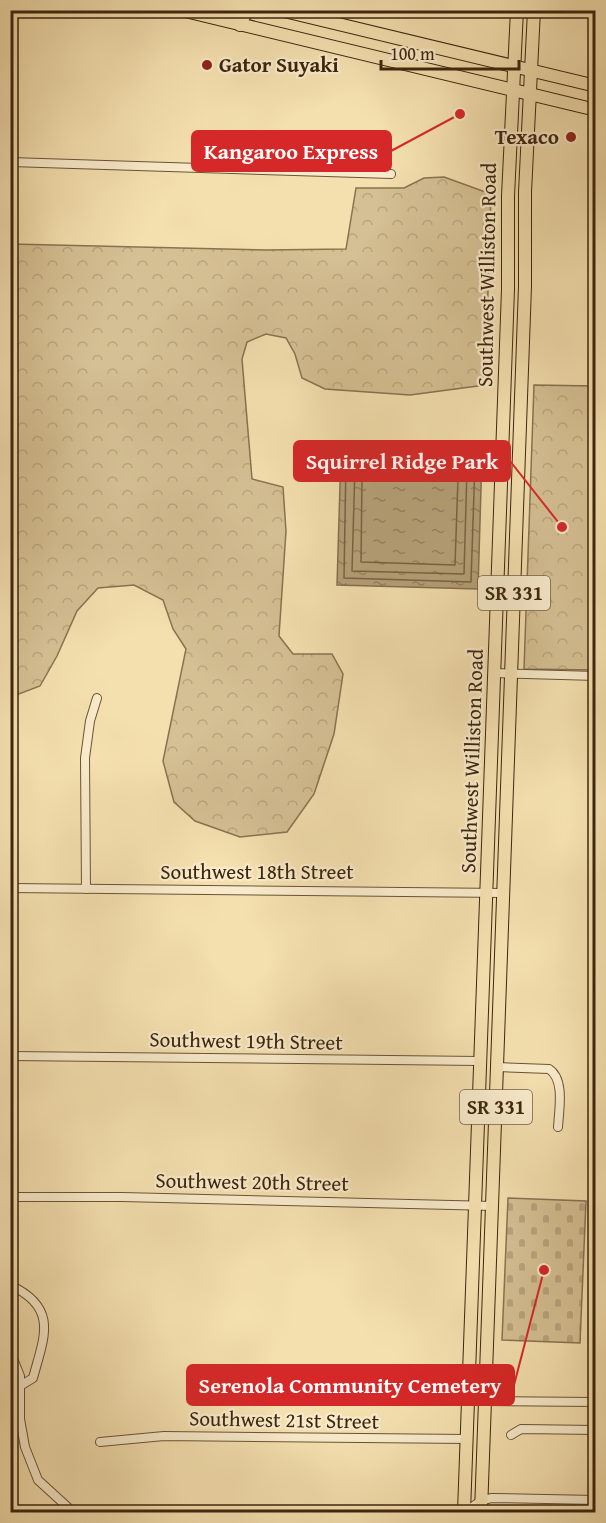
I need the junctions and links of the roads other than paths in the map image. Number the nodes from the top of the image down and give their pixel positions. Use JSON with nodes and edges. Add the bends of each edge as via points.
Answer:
{"nodes":[{"id":1,"x":181,"y":10,"type":"edge"},
{"id":2,"x":247,"y":10,"type":"edge"},
{"id":3,"x":280,"y":10,"type":"edge"},
{"id":4,"x":517,"y":10,"type":"edge"},
{"id":5,"x":534,"y":10,"type":"edge"},
{"id":6,"x":240,"y":25,"type":"junction"},
{"id":7,"x":514,"y":66,"type":"junction"},
{"id":8,"x":531,"y":70,"type":"junction"},
{"id":9,"x":596,"y":86,"type":"edge"},
{"id":10,"x":512,"y":90,"type":"junction"},
{"id":11,"x":529,"y":94,"type":"junction"},
{"id":12,"x":596,"y":110,"type":"edge"},
{"id":13,"x":10,"y":162,"type":"edge"},
{"id":14,"x":391,"y":174,"type":"dead end"},
{"id":15,"x":504,"y":394,"type":"junction"},
{"id":16,"x":521,"y":394,"type":"junction"},
{"id":17,"x":494,"y":673,"type":"junction"},
{"id":18,"x":512,"y":674,"type":"junction"},
{"id":19,"x":596,"y":676,"type":"edge"},
{"id":20,"x":97,"y":698,"type":"dead end"},
{"id":21,"x":10,"y":888,"type":"edge"},
{"id":22,"x":86,"y":889,"type":"junction"},
{"id":23,"x":487,"y":892,"type":"junction"},
{"id":24,"x":504,"y":893,"type":"junction"},
{"id":25,"x":10,"y":1056,"type":"edge"},
{"id":26,"x":480,"y":1061,"type":"junction"},
{"id":27,"x":497,"y":1067,"type":"junction"},
{"id":28,"x":558,"y":1127,"type":"dead end"},
{"id":29,"x":10,"y":1197,"type":"edge"},
{"id":30,"x":476,"y":1205,"type":"junction"},
{"id":31,"x":493,"y":1206,"type":"junction"},
{"id":32,"x":10,"y":1285,"type":"edge"},
{"id":33,"x":10,"y":1351,"type":"edge"},
{"id":34,"x":20,"y":1386,"type":"junction"},
{"id":35,"x":485,"y":1401,"type":"junction"},
{"id":36,"x":596,"y":1402,"type":"edge"},
{"id":37,"x":596,"y":1430,"type":"edge"},
{"id":38,"x":511,"y":1435,"type":"dead end"},
{"id":39,"x":468,"y":1439,"type":"junction"},
{"id":40,"x":100,"y":1442,"type":"dead end"},
{"id":41,"x":596,"y":1500,"type":"edge"},
{"id":42,"x":482,"y":1506,"type":"edge"},
{"id":43,"x":73,"y":1512,"type":"edge"},
{"id":44,"x":464,"y":1512,"type":"edge"}],
"edges":[{"from":1,"to":6,"type":"main road"},
{"from":2,"to":6,"type":"main road"},
{"from":3,"to":7,"type":"main road"},
{"from":4,"to":7,"type":"main road","name":"Southwest Williston Road","number":"SR 331"},
{"from":5,"to":8,"type":"main road","name":"Southwest Williston Road","number":"SR 331"},
{"from":6,"to":10,"type":"main road"},
{"from":7,"to":8,"type":"main road"},
{"from":7,"to":10,"type":"main road","name":"Southwest Williston Road","number":"SR 331"},
{"from":8,"to":9,"type":"main road"},
{"from":8,"to":11,"type":"main road","name":"Southwest Williston Road","number":"SR 331"},
{"from":10,"to":11,"type":"main road"},
{"from":10,"to":15,"type":"main road","name":"Southwest Williston Road","number":"SR 331"},
{"from":11,"to":12,"type":"main road"},
{"from":11,"to":16,"type":"main road","name":"Southwest Williston Road","number":"SR 331"},
{"from":13,"to":14,"type":"street"},
{"from":15,"to":16,"type":"main road"},
{"from":15,"to":17,"type":"main road","name":"Southwest Williston Road","number":"SR 331"},
{"from":16,"to":18,"type":"main road","name":"Southwest Williston Road","number":"SR 331"},
{"from":17,"to":18,"type":"street"},
{"from":17,"to":23,"type":"main road","name":"Southwest Williston Road","number":"SR 331"},
{"from":18,"to":19,"type":"street"},
{"from":18,"to":24,"type":"main road","name":"Southwest Williston Road","number":"SR 331"},
{"from":20,"to":22,"type":"street","via":[[85,758]]},
{"from":21,"to":22,"type":"street","name":"Southwest 18th Street"},
{"from":22,"to":23,"type":"street","name":"Southwest 18th Street"},
{"from":23,"to":24,"type":"street","name":"Southwest 18th Street"},
{"from":23,"to":26,"type":"main road","name":"Southwest Williston Road","number":"SR 331"},
{"from":24,"to":27,"type":"main road","name":"Southwest Williston Road","number":"SR 331"},
{"from":25,"to":26,"type":"street","name":"Southwest 19th Street"},
{"from":26,"to":30,"type":"main road","name":"Southwest Williston Road","number":"SR 331"},
{"from":27,"to":28,"type":"street","via":[[549,1069],[555,1073]]},
{"from":27,"to":31,"type":"main road","name":"Southwest Williston Road","number":"SR 331"},
{"from":29,"to":30,"type":"street","name":"Southwest 20th Street"},
{"from":30,"to":31,"type":"street","name":"Southwest 20th Street"},
{"from":30,"to":39,"type":"main road","name":"Southwest Williston Road","number":"SR 331"},
{"from":31,"to":35,"type":"main road","name":"Southwest Williston Road","number":"SR 331"},
{"from":32,"to":34,"type":"street","via":[[37,1305],[45,1322],[33,1378]]},
{"from":33,"to":34,"type":"street"},
{"from":34,"to":43,"type":"street","via":[[23,1437],[38,1480]]},
{"from":35,"to":36,"type":"street"},
{"from":35,"to":42,"type":"main road","name":"Southwest Williston Road","number":"SR 331"},
{"from":37,"to":38,"type":"street","via":[[521,1428]]},
{"from":39,"to":40,"type":"street","name":"Southwest 21st Street","via":[[164,1436]]},
{"from":39,"to":44,"type":"main road","name":"Southwest Williston Road","number":"SR 331"},
{"from":41,"to":42,"type":"street"},
{"from":42,"to":44,"type":"street"}]}
